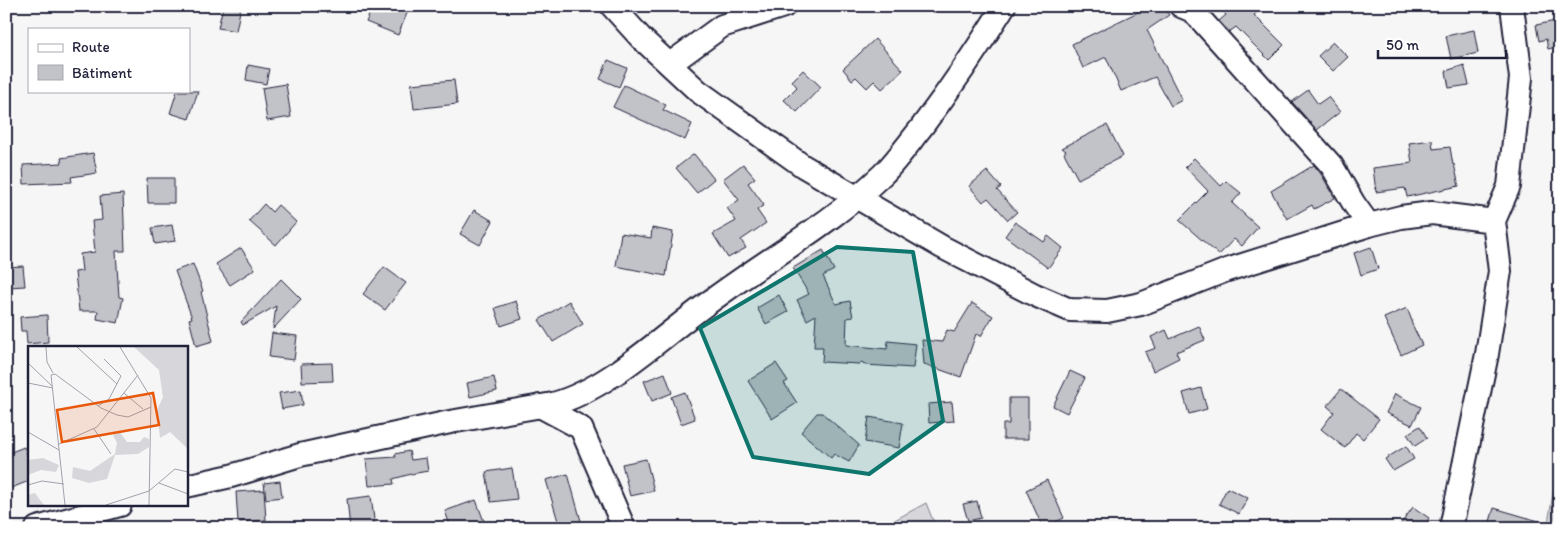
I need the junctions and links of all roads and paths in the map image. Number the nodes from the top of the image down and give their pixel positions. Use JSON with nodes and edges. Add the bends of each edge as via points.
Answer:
{"nodes":[{"id":1,"x":612,"y":6,"type":"edge"},
{"id":2,"x":784,"y":6,"type":"edge"},
{"id":3,"x":1004,"y":6,"type":"edge"},
{"id":4,"x":1181,"y":6,"type":"edge"},
{"id":5,"x":1512,"y":6,"type":"edge"},
{"id":6,"x":670,"y":64,"type":"junction"},
{"id":7,"x":856,"y":198,"type":"junction"},
{"id":8,"x":1494,"y":221,"type":"junction"},
{"id":9,"x":1369,"y":225,"type":"junction"},
{"id":10,"x":593,"y":388,"type":"junction"},
{"id":11,"x":540,"y":406,"type":"junction"},
{"id":12,"x":581,"y":428,"type":"junction"},
{"id":13,"x":188,"y":486,"type":"edge"},
{"id":14,"x":116,"y":506,"type":"edge"},
{"id":15,"x":37,"y":528,"type":"edge"},
{"id":16,"x":624,"y":528,"type":"edge"},
{"id":17,"x":1451,"y":528,"type":"edge"}],
"edges":[{"from":1,"to":6,"type":"street"},
{"from":2,"to":6,"type":"street","via":[[722,26]]},
{"from":3,"to":7,"type":"street","via":[[950,89],[907,146]]},
{"from":4,"to":9,"type":"street","via":[[1193,11],[1332,166]]},
{"from":5,"to":8,"type":"street","via":[[1521,78],[1509,186]]},
{"from":6,"to":7,"type":"street","via":[[698,91],[803,166]]},
{"from":7,"to":9,"type":"street","via":[[942,247],[1070,310],[1107,311],[1141,304],[1227,270]]},
{"from":7,"to":10,"type":"street"},
{"from":8,"to":9,"type":"street","via":[[1432,213]]},
{"from":8,"to":17,"type":"street","via":[[1500,271],[1487,354]]},
{"from":10,"to":11,"type":"street","via":[[569,399]]},
{"from":10,"to":12,"type":"street"},
{"from":11,"to":12,"type":"street"},
{"from":11,"to":13,"type":"street","via":[[300,455]]},
{"from":12,"to":16,"type":"street"},
{"from":14,"to":15,"type":"street"}]}
